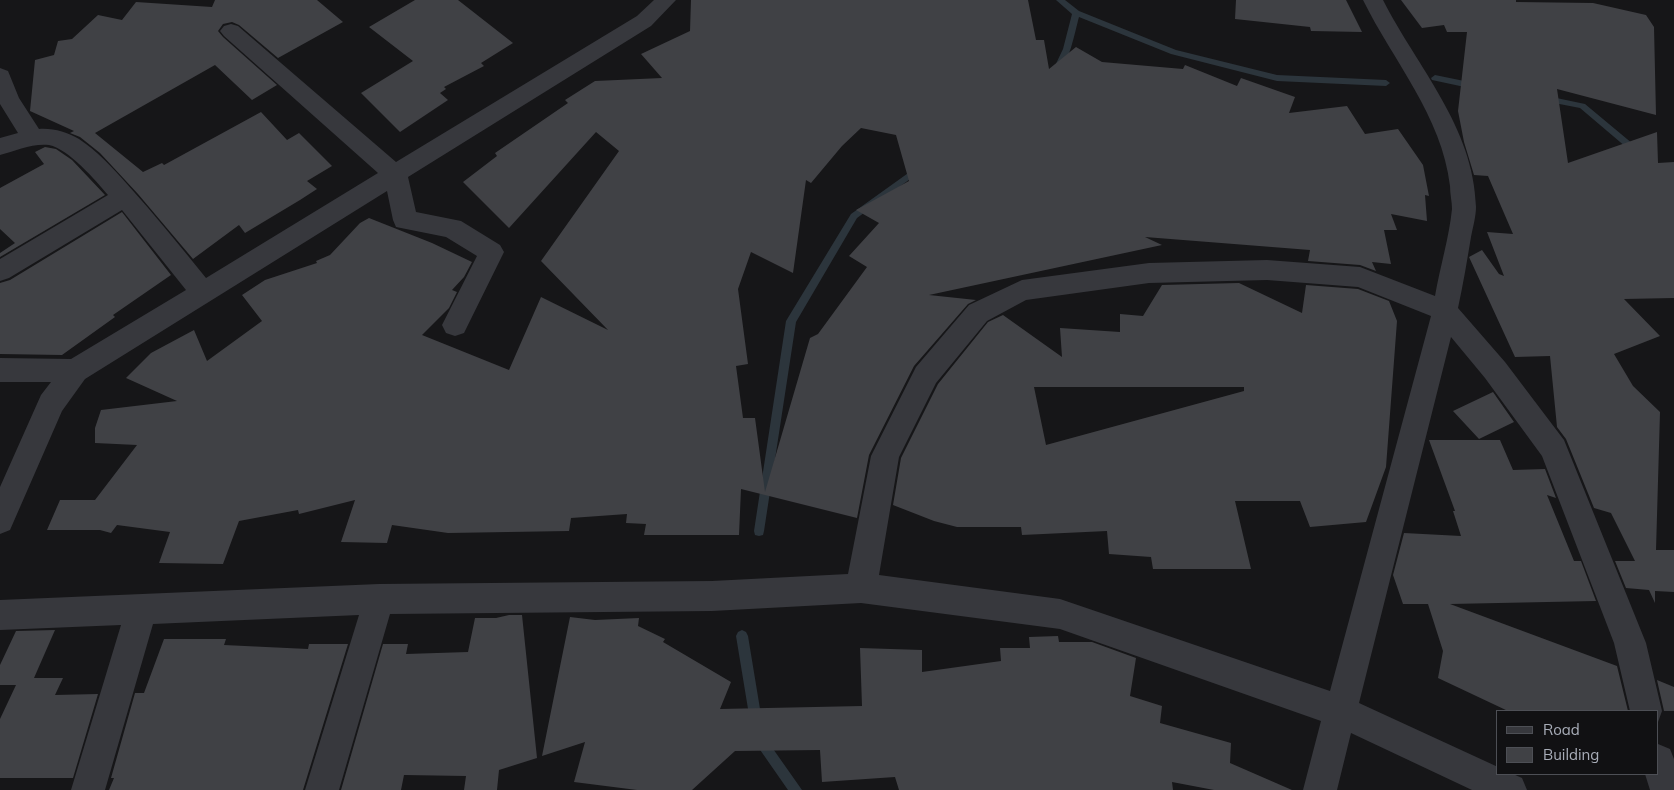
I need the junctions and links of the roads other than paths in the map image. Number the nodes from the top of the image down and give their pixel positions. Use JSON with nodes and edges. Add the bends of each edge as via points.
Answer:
{"nodes":[{"id":1,"x":666,"y":0,"type":"edge"},
{"id":2,"x":1373,"y":0,"type":"edge"},
{"id":3,"x":231,"y":31,"type":"dead end"},
{"id":4,"x":0,"y":76,"type":"edge"},
{"id":5,"x":33,"y":138,"type":"junction"},
{"id":6,"x":0,"y":147,"type":"edge"},
{"id":7,"x":396,"y":175,"type":"junction"},
{"id":8,"x":125,"y":197,"type":"junction"},
{"id":9,"x":0,"y":271,"type":"edge"},
{"id":10,"x":203,"y":293,"type":"junction"},
{"id":11,"x":1445,"y":310,"type":"junction"},
{"id":12,"x":455,"y":325,"type":"dead end"},
{"id":13,"x":0,"y":370,"type":"edge"},
{"id":14,"x":76,"y":371,"type":"junction"},
{"id":15,"x":0,"y":520,"type":"edge"},
{"id":16,"x":862,"y":588,"type":"junction"},
{"id":17,"x":379,"y":599,"type":"junction"},
{"id":18,"x":141,"y":610,"type":"junction"},
{"id":19,"x":0,"y":615,"type":"edge"},
{"id":20,"x":1646,"y":710,"type":"edge"},
{"id":21,"x":1340,"y":711,"type":"junction"},
{"id":22,"x":1659,"y":765,"type":"edge"},
{"id":23,"x":88,"y":790,"type":"edge"},
{"id":24,"x":322,"y":790,"type":"edge"},
{"id":25,"x":1320,"y":790,"type":"edge"},
{"id":26,"x":1510,"y":790,"type":"edge"},
{"id":27,"x":1666,"y":790,"type":"edge"}],
"edges":[{"from":1,"to":7,"type":"street","via":[[644,20]]},
{"from":2,"to":11,"type":"street","via":[[1450,137],[1460,174],[1464,208]]},
{"from":3,"to":7,"type":"street"},
{"from":4,"to":5,"type":"street","via":[[8,100]]},
{"from":5,"to":6,"type":"street"},
{"from":5,"to":8,"type":"street","via":[[56,138],[72,144]]},
{"from":7,"to":10,"type":"street"},
{"from":7,"to":12,"type":"street","via":[[405,220],[452,228],[491,252]]},
{"from":8,"to":9,"type":"street"},
{"from":8,"to":10,"type":"street"},
{"from":10,"to":14,"type":"street"},
{"from":11,"to":16,"type":"street","via":[[1360,277],[1267,270],[1149,273],[1022,290],[978,313],[926,375],[885,456]]},
{"from":11,"to":20,"type":"street","via":[[1554,449],[1630,643]]},
{"from":11,"to":21,"type":"street"},
{"from":13,"to":14,"type":"street"},
{"from":14,"to":15,"type":"street","via":[[51,404]]},
{"from":16,"to":17,"type":"street","via":[[712,596]]},
{"from":16,"to":21,"type":"street","via":[[1060,614]]},
{"from":17,"to":18,"type":"street"},
{"from":17,"to":24,"type":"street"},
{"from":18,"to":19,"type":"street"},
{"from":18,"to":23,"type":"street"},
{"from":21,"to":25,"type":"street"},
{"from":21,"to":26,"type":"street"},
{"from":22,"to":27,"type":"street"}]}
